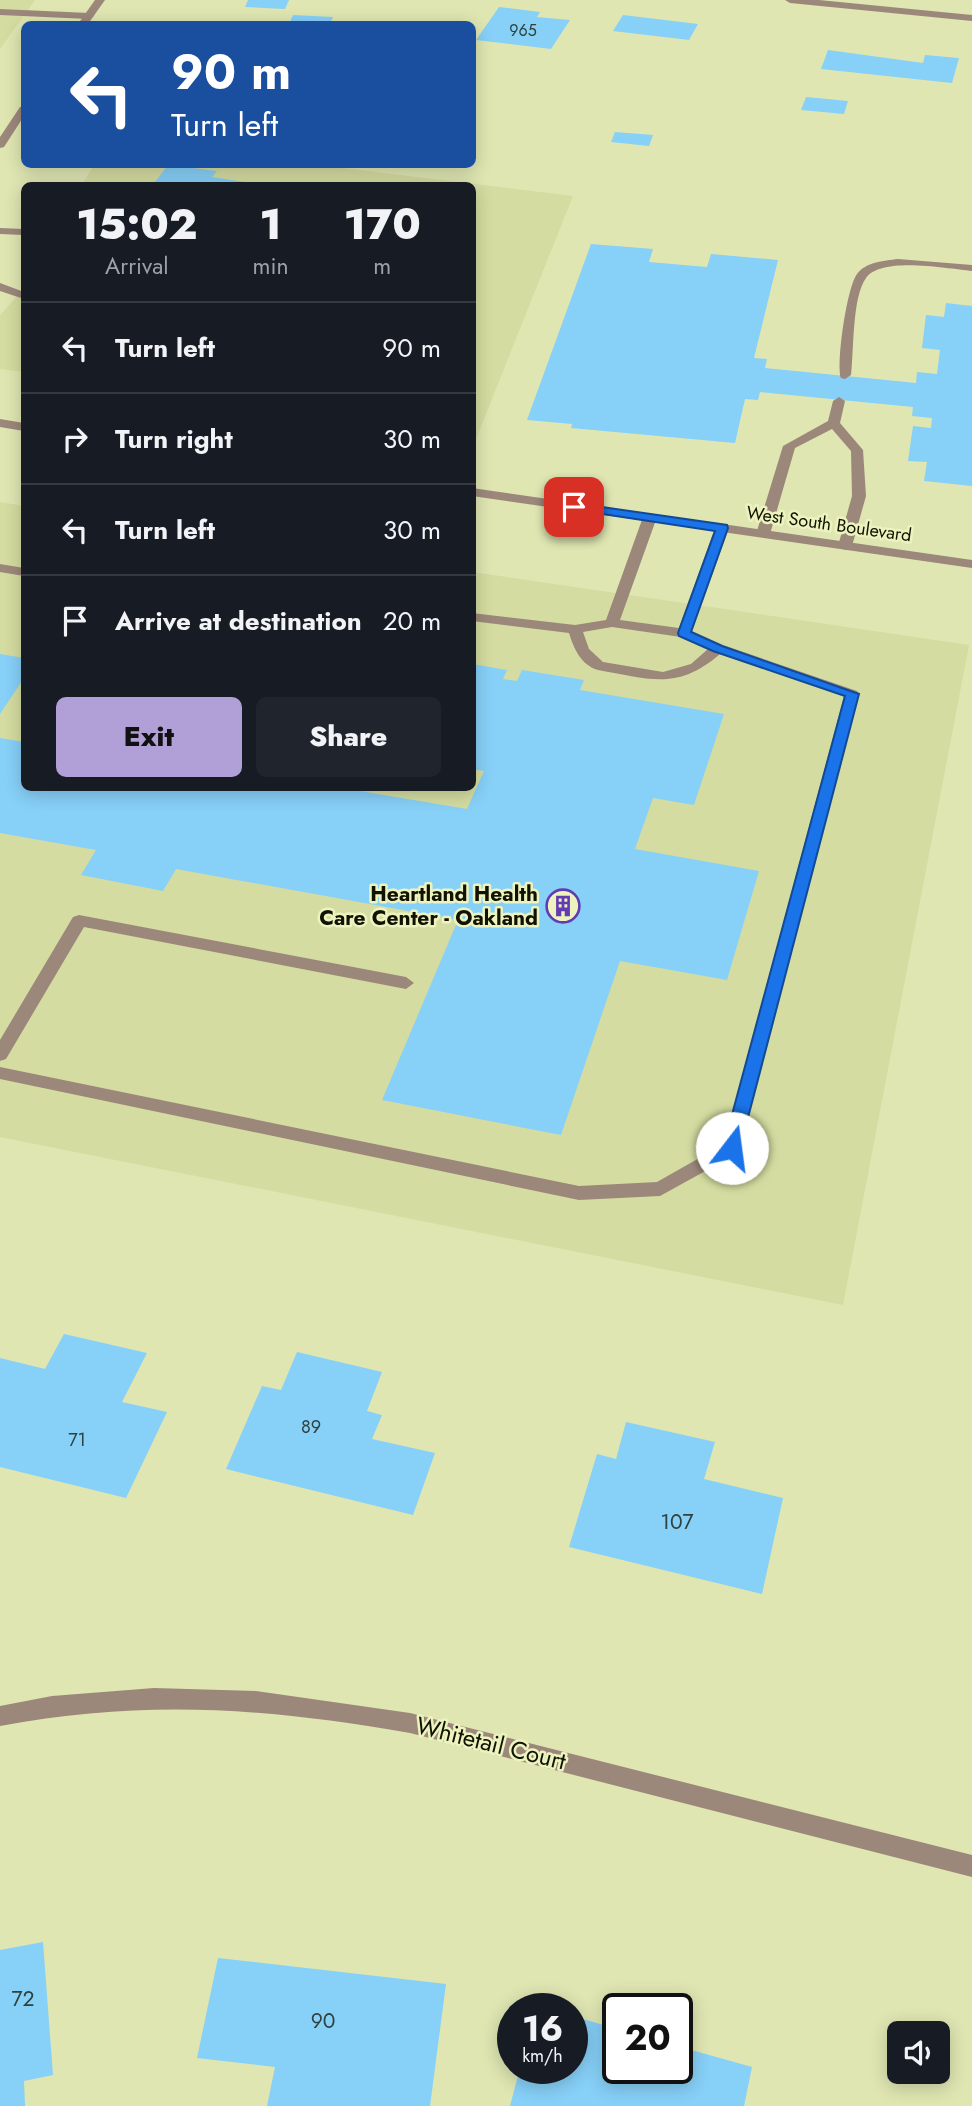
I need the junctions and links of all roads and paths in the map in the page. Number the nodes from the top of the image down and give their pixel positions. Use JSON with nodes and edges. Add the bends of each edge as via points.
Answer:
{"nodes":[{"id":1,"x":100,"y":0,"type":"edge"},
{"id":2,"x":790,"y":0,"type":"edge"},
{"id":3,"x":0,"y":12,"type":"edge"},
{"id":4,"x":972,"y":18,"type":"edge"},
{"id":5,"x":86,"y":20,"type":"edge"},
{"id":6,"x":21,"y":114,"type":"edge"},
{"id":7,"x":0,"y":145,"type":"edge"},
{"id":8,"x":0,"y":231,"type":"edge"},
{"id":9,"x":21,"y":232,"type":"edge"},
{"id":10,"x":972,"y":268,"type":"edge"},
{"id":11,"x":0,"y":287,"type":"edge"},
{"id":12,"x":21,"y":295,"type":"edge"},
{"id":13,"x":845,"y":375,"type":"dead end"},
{"id":14,"x":839,"y":401,"type":"dead end"},
{"id":15,"x":0,"y":423,"type":"edge"},
{"id":16,"x":834,"y":423,"type":"junction"},
{"id":17,"x":21,"y":426,"type":"edge"},
{"id":18,"x":476,"y":493,"type":"edge"},
{"id":19,"x":650,"y":517,"type":"junction"},
{"id":20,"x":722,"y":528,"type":"junction"},
{"id":21,"x":763,"y":534,"type":"junction"},
{"id":22,"x":845,"y":546,"type":"junction"},
{"id":23,"x":972,"y":564,"type":"edge"},
{"id":24,"x":0,"y":568,"type":"edge"},
{"id":25,"x":21,"y":572,"type":"edge"},
{"id":26,"x":476,"y":617,"type":"edge"},
{"id":27,"x":611,"y":622,"type":"junction"},
{"id":28,"x":575,"y":629,"type":"junction"},
{"id":29,"x":684,"y":633,"type":"junction"},
{"id":30,"x":718,"y":648,"type":"junction"},
{"id":31,"x":406,"y":983,"type":"dead end"},
{"id":32,"x":0,"y":1055,"type":"edge"},
{"id":33,"x":0,"y":1073,"type":"edge"},
{"id":34,"x":0,"y":1716,"type":"edge"},
{"id":35,"x":972,"y":1866,"type":"edge"}],
"edges":[{"from":1,"to":5,"type":"street"},
{"from":2,"to":4,"type":"street"},
{"from":3,"to":5,"type":"street"},
{"from":6,"to":7,"type":"street"},
{"from":8,"to":9,"type":"street"},
{"from":10,"to":13,"type":"street","via":[[913,262],[884,264],[863,272],[856,286]]},
{"from":11,"to":12,"type":"street"},
{"from":14,"to":16,"type":"street"},
{"from":15,"to":17,"type":"street"},
{"from":16,"to":21,"type":"street","via":[[789,446]]},
{"from":16,"to":22,"type":"street","via":[[857,450],[859,496]]},
{"from":18,"to":19,"type":"street","name":"West South Boulevard"},
{"from":19,"to":20,"type":"street","name":"West South Boulevard"},
{"from":19,"to":27,"type":"street"},
{"from":20,"to":21,"type":"street","name":"West South Boulevard"},
{"from":20,"to":29,"type":"street"},
{"from":21,"to":22,"type":"street","name":"West South Boulevard"},
{"from":22,"to":23,"type":"street","name":"West South Boulevard"},
{"from":24,"to":25,"type":"street"},
{"from":26,"to":28,"type":"street"},
{"from":27,"to":28,"type":"street"},
{"from":27,"to":29,"type":"street"},
{"from":28,"to":30,"type":"street","via":[[583,651],[598,666],[664,677],[696,667]]},
{"from":29,"to":30,"type":"street"},
{"from":30,"to":33,"type":"street","via":[[852,694],[732,1148],[660,1189],[579,1193]]},
{"from":31,"to":32,"type":"street","via":[[79,921]]},
{"from":34,"to":35,"type":"street","name":"Whitetail Court","via":[[114,1699],[209,1696],[321,1706],[410,1723]]}]}
